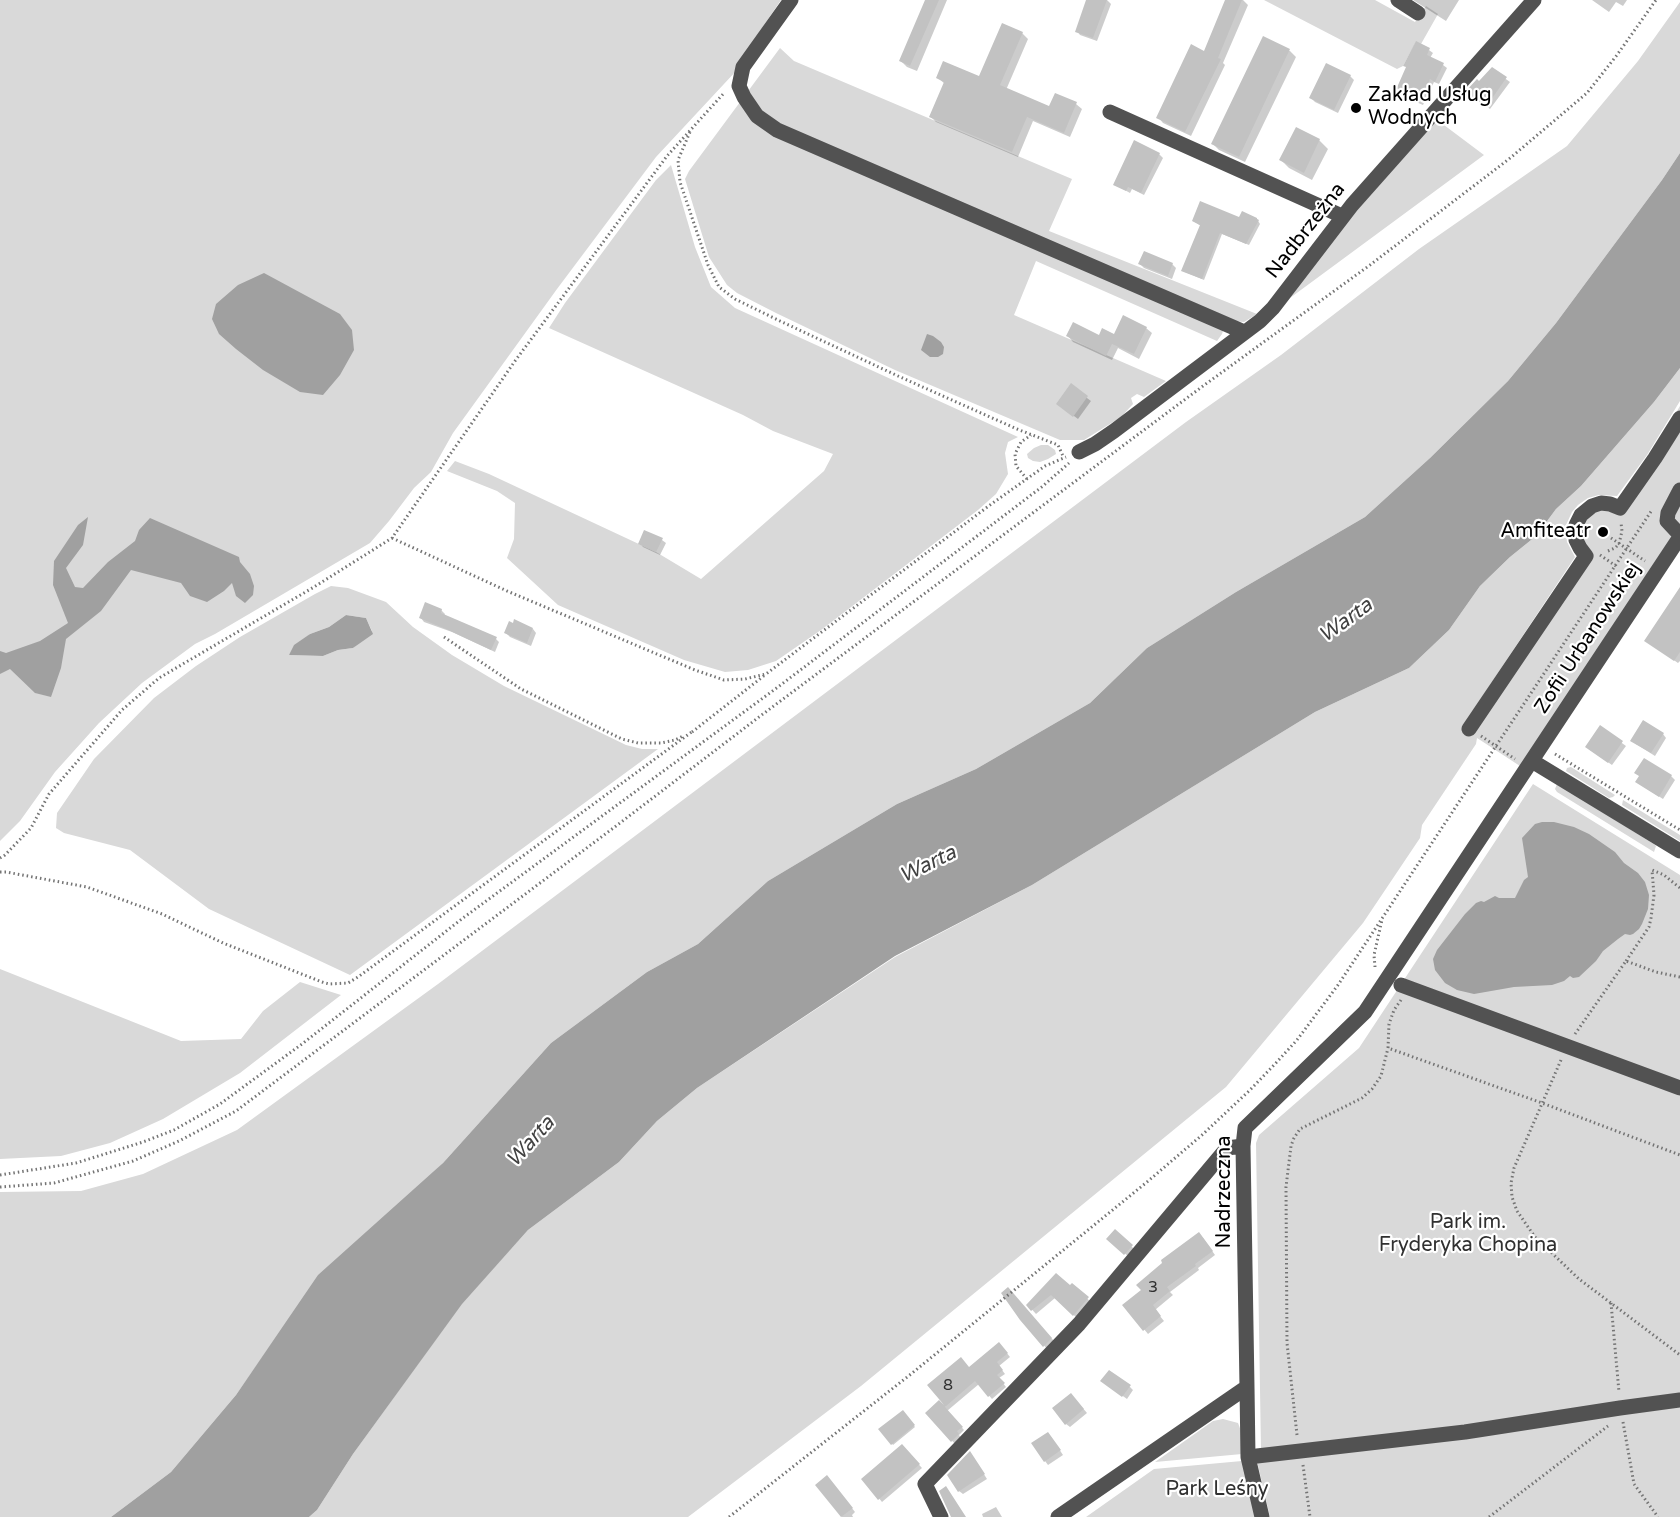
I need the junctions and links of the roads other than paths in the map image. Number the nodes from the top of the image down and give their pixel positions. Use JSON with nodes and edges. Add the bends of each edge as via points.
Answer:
{"nodes":[{"id":1,"x":791,"y":0,"type":"edge"},
{"id":2,"x":1398,"y":0,"type":"edge"},
{"id":3,"x":1534,"y":0,"type":"edge"},
{"id":4,"x":1418,"y":13,"type":"dead end"},
{"id":5,"x":1110,"y":112,"type":"dead end"},
{"id":6,"x":1342,"y":216,"type":"junction"},
{"id":7,"x":1244,"y":332,"type":"junction"},
{"id":8,"x":1680,"y":418,"type":"edge"},
{"id":9,"x":1079,"y":452,"type":"road end"},
{"id":10,"x":1680,"y":490,"type":"edge"},
{"id":11,"x":1680,"y":536,"type":"edge"},
{"id":12,"x":1470,"y":729,"type":"dead end"},
{"id":13,"x":1532,"y":761,"type":"junction"},
{"id":14,"x":1680,"y":851,"type":"edge"},
{"id":15,"x":1400,"y":984,"type":"junction"},
{"id":16,"x":1680,"y":1089,"type":"edge"},
{"id":17,"x":1243,"y":1146,"type":"junction"},
{"id":18,"x":1247,"y":1387,"type":"junction"},
{"id":19,"x":1680,"y":1400,"type":"edge"},
{"id":20,"x":1257,"y":1456,"type":"dead end"},
{"id":21,"x":941,"y":1517,"type":"edge"},
{"id":22,"x":1058,"y":1517,"type":"edge"},
{"id":23,"x":1262,"y":1517,"type":"edge"}],
"edges":[{"from":1,"to":7,"type":"street","via":[[743,67],[739,86],[756,116],[777,130]]},
{"from":2,"to":4,"type":"street"},
{"from":3,"to":6,"type":"street","name":"Nadbrzeżna"},
{"from":5,"to":6,"type":"street"},
{"from":6,"to":7,"type":"street","name":"Nadbrzeżna","via":[[1273,308]]},
{"from":7,"to":9,"type":"street","name":"Nadbrzeżna","via":[[1113,431]]},
{"from":8,"to":12,"type":"street","via":[[1620,508],[1601,503],[1581,515],[1576,540],[1586,556]]},
{"from":10,"to":11,"type":"street","via":[[1667,521]]},
{"from":11,"to":13,"type":"street","name":"Zofii Urbanowskiej"},
{"from":13,"to":14,"type":"street"},
{"from":13,"to":15,"type":"street","name":"Nadrzeczna"},
{"from":15,"to":16,"type":"street"},
{"from":15,"to":17,"type":"street","name":"Nadrzeczna","via":[[1365,1012],[1245,1128]]},
{"from":17,"to":18,"type":"street","name":"Nadrzeczna"},
{"from":17,"to":21,"type":"street","via":[[1227,1148],[1079,1324],[925,1484]]},
{"from":18,"to":22,"type":"street"},
{"from":18,"to":23,"type":"street","name":"Nadrzeczna","via":[[1248,1457]]},
{"from":19,"to":20,"type":"street","via":[[1465,1432]]}]}
